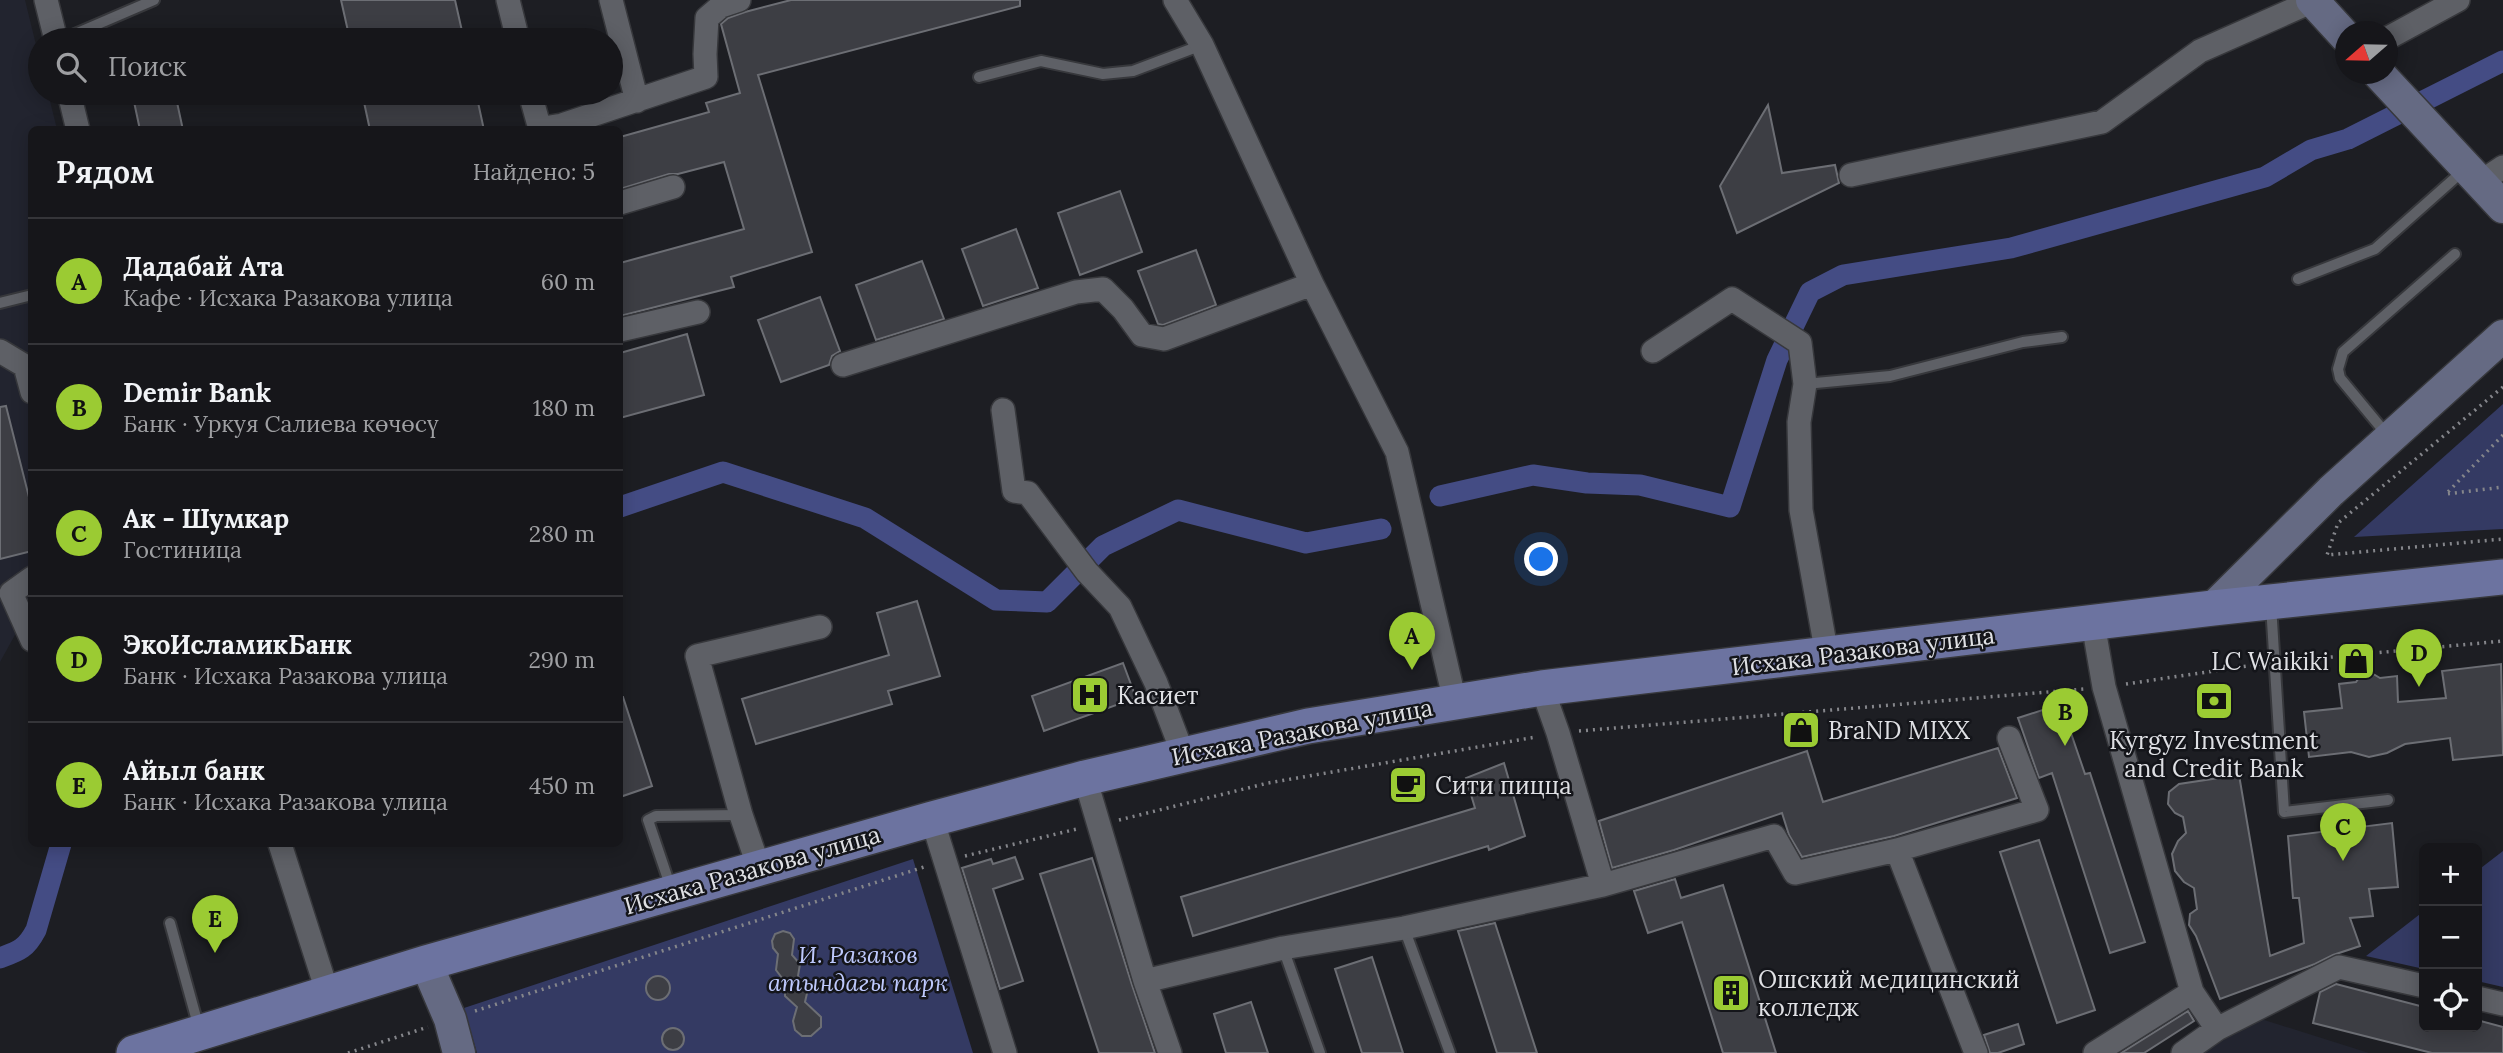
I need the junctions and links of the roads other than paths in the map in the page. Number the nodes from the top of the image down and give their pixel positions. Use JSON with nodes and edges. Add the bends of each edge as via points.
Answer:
{"nodes":[{"id":1,"x":47,"y":0,"type":"edge"},
{"id":2,"x":153,"y":0,"type":"edge"},
{"id":3,"x":508,"y":0,"type":"edge"},
{"id":4,"x":611,"y":0,"type":"edge"},
{"id":5,"x":739,"y":0,"type":"edge"},
{"id":6,"x":1175,"y":0,"type":"edge"},
{"id":7,"x":2312,"y":0,"type":"edge"},
{"id":8,"x":2458,"y":0,"type":"edge"},
{"id":9,"x":2335,"y":25,"type":"edge"},
{"id":10,"x":55,"y":28,"type":"edge"},
{"id":11,"x":87,"y":28,"type":"edge"},
{"id":12,"x":514,"y":28,"type":"edge"},
{"id":13,"x":618,"y":28,"type":"edge"},
{"id":14,"x":2398,"y":33,"type":"edge"},
{"id":15,"x":1202,"y":45,"type":"junction"},
{"id":16,"x":623,"y":47,"type":"edge"},
{"id":17,"x":979,"y":77,"type":"dead end"},
{"id":18,"x":2389,"y":84,"type":"edge"},
{"id":19,"x":637,"y":101,"type":"junction"},
{"id":20,"x":72,"y":105,"type":"edge"},
{"id":21,"x":533,"y":105,"type":"edge"},
{"id":22,"x":77,"y":126,"type":"edge"},
{"id":23,"x":542,"y":126,"type":"edge"},
{"id":24,"x":556,"y":126,"type":"edge"},
{"id":25,"x":2483,"y":172,"type":"edge"},
{"id":26,"x":1851,"y":176,"type":"dead end"},
{"id":27,"x":673,"y":187,"type":"dead end"},
{"id":28,"x":623,"y":202,"type":"edge"},
{"id":29,"x":2503,"y":207,"type":"edge"},
{"id":30,"x":2455,"y":254,"type":"dead end"},
{"id":31,"x":2298,"y":279,"type":"dead end"},
{"id":32,"x":1312,"y":284,"type":"junction"},
{"id":33,"x":28,"y":296,"type":"edge"},
{"id":34,"x":0,"y":303,"type":"edge"},
{"id":35,"x":698,"y":312,"type":"dead end"},
{"id":36,"x":623,"y":329,"type":"edge"},
{"id":37,"x":2503,"y":336,"type":"edge"},
{"id":38,"x":2062,"y":337,"type":"dead end"},
{"id":39,"x":0,"y":351,"type":"edge"},
{"id":40,"x":1653,"y":351,"type":"dead end"},
{"id":41,"x":843,"y":365,"type":"dead end"},
{"id":42,"x":28,"y":380,"type":"edge"},
{"id":43,"x":1805,"y":384,"type":"junction"},
{"id":44,"x":1003,"y":410,"type":"dead end"},
{"id":45,"x":2390,"y":438,"type":"junction"},
{"id":46,"x":2503,"y":578,"type":"edge"},
{"id":47,"x":28,"y":581,"type":"edge"},
{"id":48,"x":2270,"y":602,"type":"junction"},
{"id":49,"x":2213,"y":608,"type":"junction"},
{"id":50,"x":2093,"y":623,"type":"junction"},
{"id":51,"x":820,"y":627,"type":"dead end"},
{"id":52,"x":28,"y":631,"type":"edge"},
{"id":53,"x":1827,"y":655,"type":"junction"},
{"id":54,"x":1542,"y":688,"type":"junction"},
{"id":55,"x":1455,"y":702,"type":"junction"},
{"id":56,"x":2009,"y":738,"type":"dead end"},
{"id":57,"x":1183,"y":754,"type":"junction"},
{"id":58,"x":1085,"y":778,"type":"junction"},
{"id":59,"x":2388,"y":800,"type":"dead end"},
{"id":60,"x":741,"y":815,"type":"junction"},
{"id":61,"x":932,"y":819,"type":"junction"},
{"id":62,"x":281,"y":847,"type":"edge"},
{"id":63,"x":1897,"y":850,"type":"junction"},
{"id":64,"x":759,"y":868,"type":"junction"},
{"id":65,"x":1604,"y":885,"type":"junction"},
{"id":66,"x":673,"y":894,"type":"junction"},
{"id":67,"x":170,"y":923,"type":"dead end"},
{"id":68,"x":1404,"y":928,"type":"junction"},
{"id":69,"x":1283,"y":948,"type":"junction"},
{"id":70,"x":426,"y":963,"type":"junction"},
{"id":71,"x":1145,"y":981,"type":"junction"},
{"id":72,"x":2419,"y":985,"type":"edge"},
{"id":73,"x":2192,"y":992,"type":"junction"},
{"id":74,"x":328,"y":994,"type":"junction"},
{"id":75,"x":2482,"y":999,"type":"edge"},
{"id":76,"x":2503,"y":1004,"type":"edge"},
{"id":77,"x":2217,"y":1029,"type":"junction"},
{"id":78,"x":200,"y":1032,"type":"junction"},
{"id":79,"x":134,"y":1053,"type":"edge"},
{"id":80,"x":459,"y":1053,"type":"edge"},
{"id":81,"x":1005,"y":1053,"type":"edge"},
{"id":82,"x":1170,"y":1053,"type":"edge"},
{"id":83,"x":1320,"y":1053,"type":"edge"},
{"id":84,"x":1450,"y":1053,"type":"edge"},
{"id":85,"x":1976,"y":1053,"type":"edge"},
{"id":86,"x":2095,"y":1053,"type":"edge"},
{"id":87,"x":2183,"y":1053,"type":"edge"}],
"edges":[{"from":1,"to":10,"type":"street"},
{"from":2,"to":11,"type":"lane"},
{"from":3,"to":12,"type":"street"},
{"from":4,"to":13,"type":"street"},
{"from":5,"to":19,"type":"street","via":[[720,6],[706,18],[706,77]]},
{"from":6,"to":15,"type":"street"},
{"from":7,"to":9,"type":"main road"},
{"from":7,"to":26,"type":"street","via":[[2200,51],[2102,122]]},
{"from":8,"to":14,"type":"street"},
{"from":15,"to":17,"type":"lane","via":[[1133,71],[1103,74],[1041,61]]},
{"from":15,"to":32,"type":"street"},
{"from":16,"to":19,"type":"street"},
{"from":18,"to":25,"type":"main road"},
{"from":19,"to":24,"type":"street"},
{"from":20,"to":22,"type":"street"},
{"from":21,"to":23,"type":"street"},
{"from":25,"to":29,"type":"main road"},
{"from":25,"to":31,"type":"lane","via":[[2375,250]]},
{"from":27,"to":28,"type":"street"},
{"from":30,"to":45,"type":"lane","via":[[2343,352],[2337,369],[2340,378]]},
{"from":32,"to":41,"type":"street","via":[[1164,339],[1142,335],[1103,289],[1076,292]]},
{"from":32,"to":55,"type":"street","via":[[1396,452]]},
{"from":33,"to":34,"type":"lane"},
{"from":35,"to":36,"type":"street"},
{"from":37,"to":45,"type":"main road"},
{"from":38,"to":43,"type":"lane","via":[[2023,342],[1890,376]]},
{"from":39,"to":42,"type":"street","via":[[24,366]]},
{"from":40,"to":43,"type":"street","via":[[1732,299],[1800,343]]},
{"from":43,"to":53,"type":"street","via":[[1799,422],[1801,510]]},
{"from":44,"to":57,"type":"street","via":[[1014,491],[1028,493],[1120,607]]},
{"from":45,"to":49,"type":"main road"},
{"from":46,"to":48,"type":"main road","name":"Исхака Разакова улица"},
{"from":47,"to":52,"type":"street","via":[[11,593]]},
{"from":48,"to":49,"type":"main road","name":"Исхака Разакова улица"},
{"from":48,"to":59,"type":"lane","via":[[2284,811]]},
{"from":49,"to":50,"type":"main road","name":"Исхака Разакова улица"},
{"from":50,"to":53,"type":"main road","name":"Исхака Разакова улица"},
{"from":50,"to":73,"type":"street","via":[[2104,687]]},
{"from":51,"to":60,"type":"street","via":[[697,656]]},
{"from":53,"to":54,"type":"main road","name":"Исхака Разакова улица"},
{"from":54,"to":55,"type":"main road","name":"Исхака Разакова улица"},
{"from":54,"to":65,"type":"street"},
{"from":55,"to":57,"type":"main road","name":"Исхака Разакова улица","via":[[1308,726]]},
{"from":56,"to":63,"type":"street","via":[[2036,810]]},
{"from":57,"to":58,"type":"main road","name":"Исхака Разакова улица"},
{"from":58,"to":61,"type":"main road","name":"Исхака Разакова улица"},
{"from":58,"to":71,"type":"street"},
{"from":60,"to":64,"type":"street"},
{"from":60,"to":66,"type":"lane","via":[[656,816],[648,820]]},
{"from":61,"to":64,"type":"main road","name":"Исхака Разакова улица"},
{"from":61,"to":81,"type":"street"},
{"from":62,"to":74,"type":"street"},
{"from":63,"to":65,"type":"street","via":[[1795,873],[1773,836]]},
{"from":63,"to":85,"type":"street"},
{"from":64,"to":66,"type":"main road","name":"Исхака Разакова улица"},
{"from":65,"to":68,"type":"street"},
{"from":66,"to":70,"type":"main road","name":"Исхака Разакова улица"},
{"from":67,"to":78,"type":"lane"},
{"from":68,"to":69,"type":"street"},
{"from":68,"to":84,"type":"lane"},
{"from":69,"to":71,"type":"street"},
{"from":69,"to":83,"type":"lane"},
{"from":70,"to":74,"type":"main road","name":"Исхака Разакова улица"},
{"from":70,"to":80,"type":"main road"},
{"from":71,"to":82,"type":"street"},
{"from":72,"to":77,"type":"street","via":[[2339,967]]},
{"from":73,"to":77,"type":"street"},
{"from":73,"to":86,"type":"street"},
{"from":74,"to":78,"type":"main road","name":"Исхака Разакова улица"},
{"from":75,"to":76,"type":"street"},
{"from":77,"to":87,"type":"street"},
{"from":78,"to":79,"type":"main road","name":"Исхака Разакова улица"}]}
